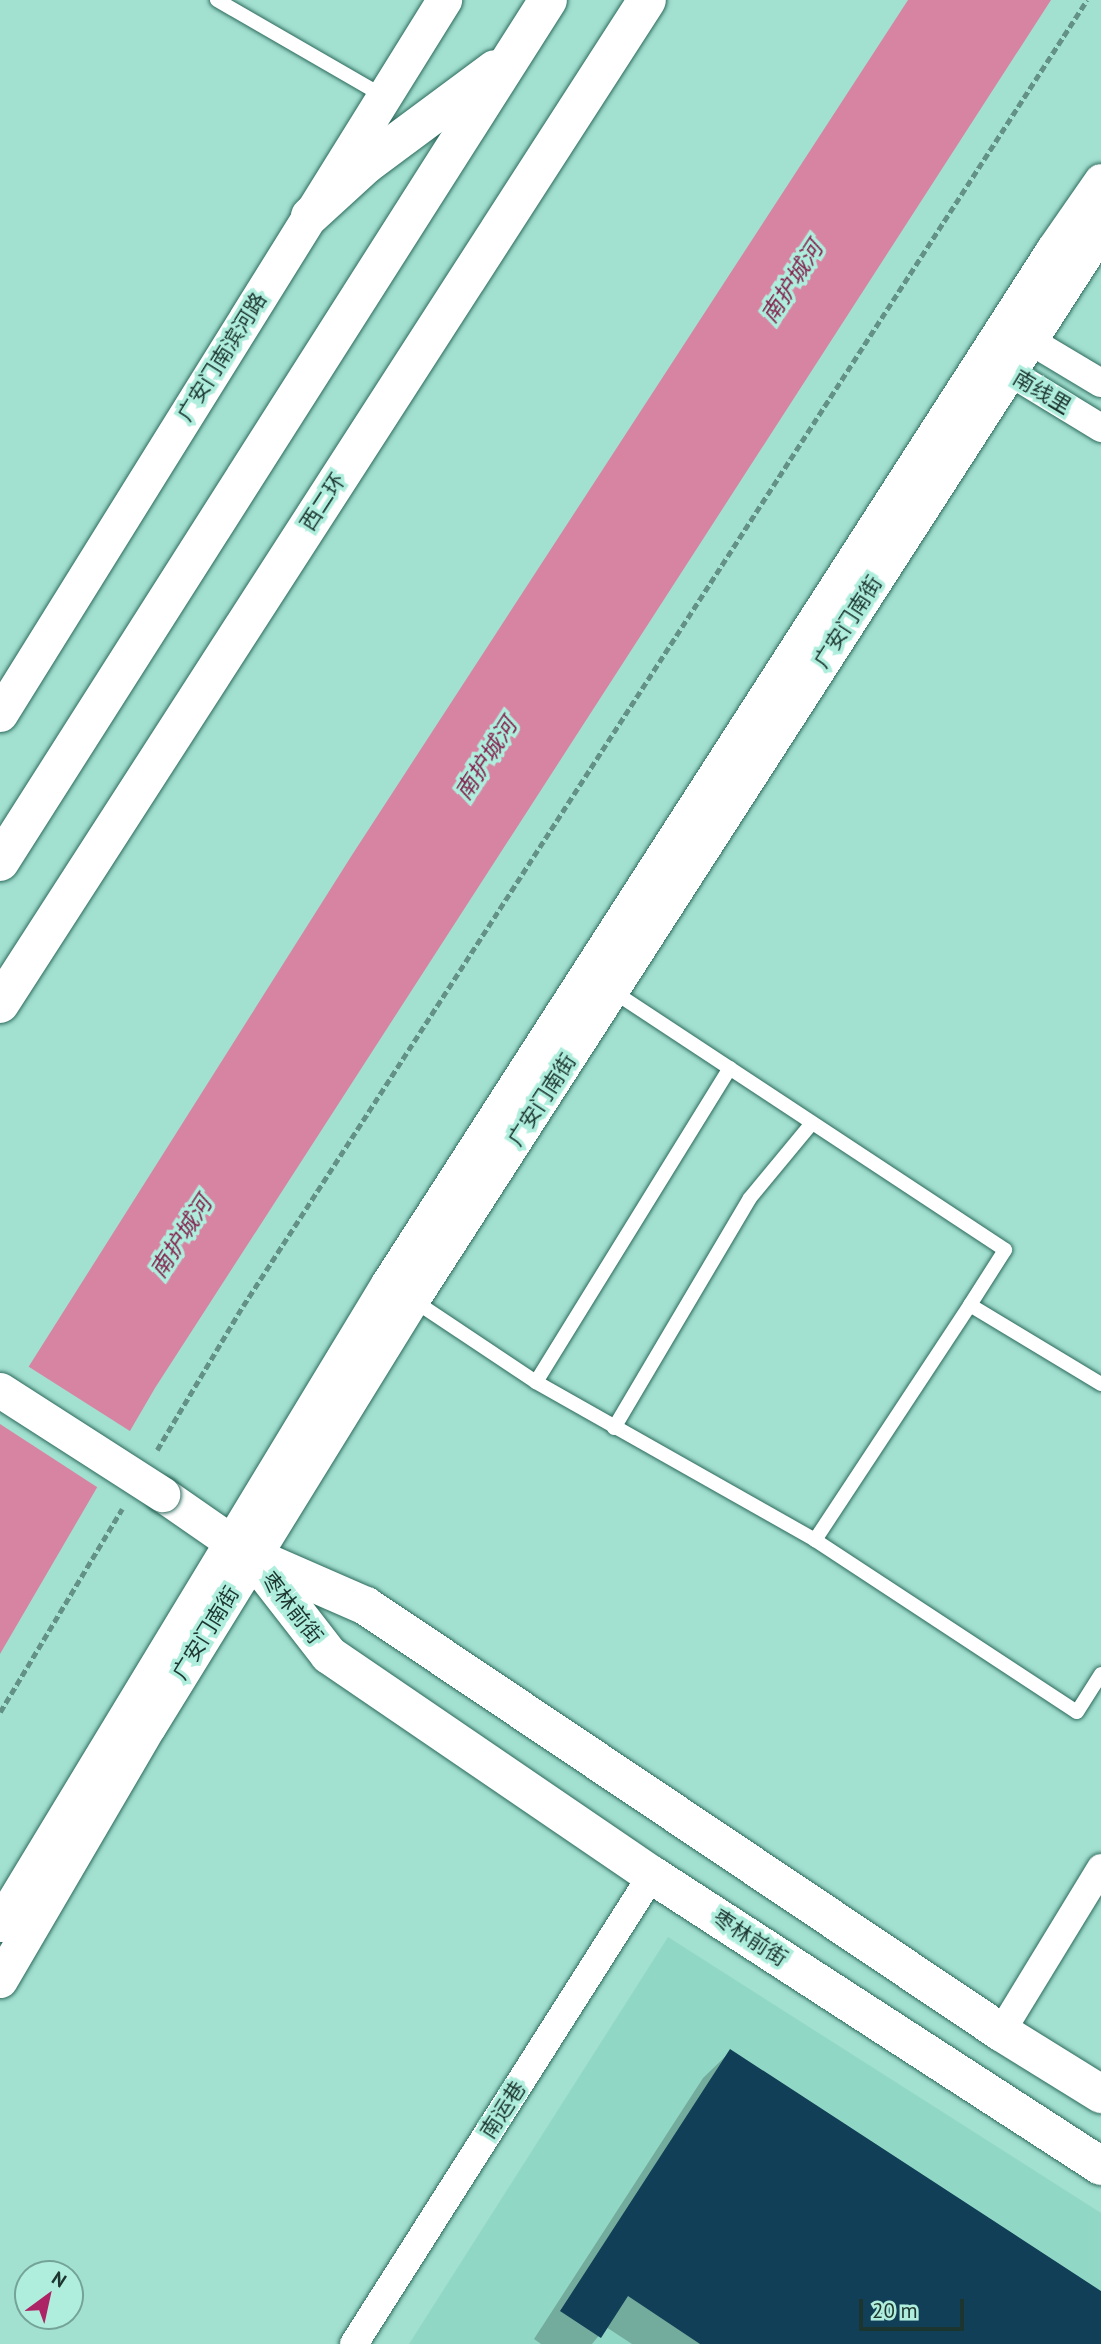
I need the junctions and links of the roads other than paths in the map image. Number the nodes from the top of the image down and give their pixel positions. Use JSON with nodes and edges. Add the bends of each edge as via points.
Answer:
{"nodes":[{"id":1,"x":217,"y":0,"type":"edge"},
{"id":2,"x":444,"y":0,"type":"edge"},
{"id":3,"x":548,"y":0,"type":"edge"},
{"id":4,"x":647,"y":0,"type":"edge"},
{"id":5,"x":513,"y":55,"type":"junction"},
{"id":6,"x":385,"y":97,"type":"junction"},
{"id":7,"x":1101,"y":181,"type":"edge"},
{"id":8,"x":310,"y":216,"type":"junction"},
{"id":9,"x":1101,"y":229,"type":"edge"},
{"id":10,"x":1016,"y":332,"type":"junction"},
{"id":11,"x":996,"y":364,"type":"junction"},
{"id":12,"x":1101,"y":383,"type":"edge"},
{"id":13,"x":1101,"y":428,"type":"edge"},
{"id":14,"x":0,"y":714,"type":"edge"},
{"id":15,"x":0,"y":862,"type":"edge"},
{"id":16,"x":599,"y":983,"type":"junction"},
{"id":17,"x":0,"y":1004,"type":"edge"},
{"id":18,"x":730,"y":1068,"type":"junction"},
{"id":19,"x":812,"y":1123,"type":"junction"},
{"id":20,"x":400,"y":1292,"type":"junction"},
{"id":21,"x":970,"y":1305,"type":"junction"},
{"id":22,"x":536,"y":1382,"type":"junction"},
{"id":23,"x":1101,"y":1384,"type":"edge"},
{"id":24,"x":0,"y":1390,"type":"edge"},
{"id":25,"x":614,"y":1428,"type":"junction"},
{"id":26,"x":815,"y":1540,"type":"junction"},
{"id":27,"x":243,"y":1550,"type":"junction"},
{"id":28,"x":1101,"y":1674,"type":"edge"},
{"id":29,"x":1101,"y":1868,"type":"edge"},
{"id":30,"x":652,"y":1875,"type":"junction"},
{"id":31,"x":0,"y":1924,"type":"edge"},
{"id":32,"x":0,"y":1980,"type":"edge"},
{"id":33,"x":1001,"y":2032,"type":"junction"},
{"id":34,"x":1101,"y":2094,"type":"edge"},
{"id":35,"x":1101,"y":2166,"type":"edge"},
{"id":36,"x":354,"y":2344,"type":"edge"}],
"edges":[{"from":1,"to":6,"type":"lane"},
{"from":2,"to":6,"type":"street","name":"广安门南滨河路"},
{"from":3,"to":5,"type":"main road"},
{"from":4,"to":17,"type":"main road","name":"西二环"},
{"from":5,"to":8,"type":"main road","via":[[367,164]]},
{"from":5,"to":15,"type":"main road"},
{"from":6,"to":8,"type":"street","name":"广安门南滨河路"},
{"from":7,"to":10,"type":"street","name":"广安门南街"},
{"from":8,"to":14,"type":"street","name":"广安门南滨河路"},
{"from":9,"to":10,"type":"street","name":"广安门南街"},
{"from":10,"to":11,"type":"street","name":"广安门南街"},
{"from":10,"to":12,"type":"street","name":"南线里"},
{"from":11,"to":13,"type":"street","name":"南线里"},
{"from":11,"to":16,"type":"street","name":"广安门南街"},
{"from":16,"to":18,"type":"lane"},
{"from":16,"to":20,"type":"street","name":"广安门南街"},
{"from":18,"to":19,"type":"lane"},
{"from":18,"to":22,"type":"lane"},
{"from":19,"to":21,"type":"lane","via":[[1005,1250]]},
{"from":19,"to":25,"type":"lane","via":[[750,1198]]},
{"from":20,"to":22,"type":"lane"},
{"from":20,"to":27,"type":"street","name":"广安门南街"},
{"from":21,"to":23,"type":"lane"},
{"from":21,"to":26,"type":"lane"},
{"from":22,"to":25,"type":"lane"},
{"from":24,"to":27,"type":"street","bridge":true,"via":[[145,1496]]},
{"from":25,"to":26,"type":"lane"},
{"from":26,"to":28,"type":"lane","via":[[1077,1712]]},
{"from":27,"to":30,"type":"main road","name":"枣林前街","via":[[329,1656]]},
{"from":27,"to":31,"type":"street","name":"广安门南街"},
{"from":27,"to":32,"type":"street","name":"广安门南街"},
{"from":27,"to":33,"type":"main road","name":"枣林前街","via":[[366,1606]]},
{"from":29,"to":33,"type":"street"},
{"from":30,"to":35,"type":"main road","name":"枣林前街"},
{"from":30,"to":36,"type":"street","name":"南运巷"},
{"from":33,"to":34,"type":"main road","name":"枣林前街"}]}
